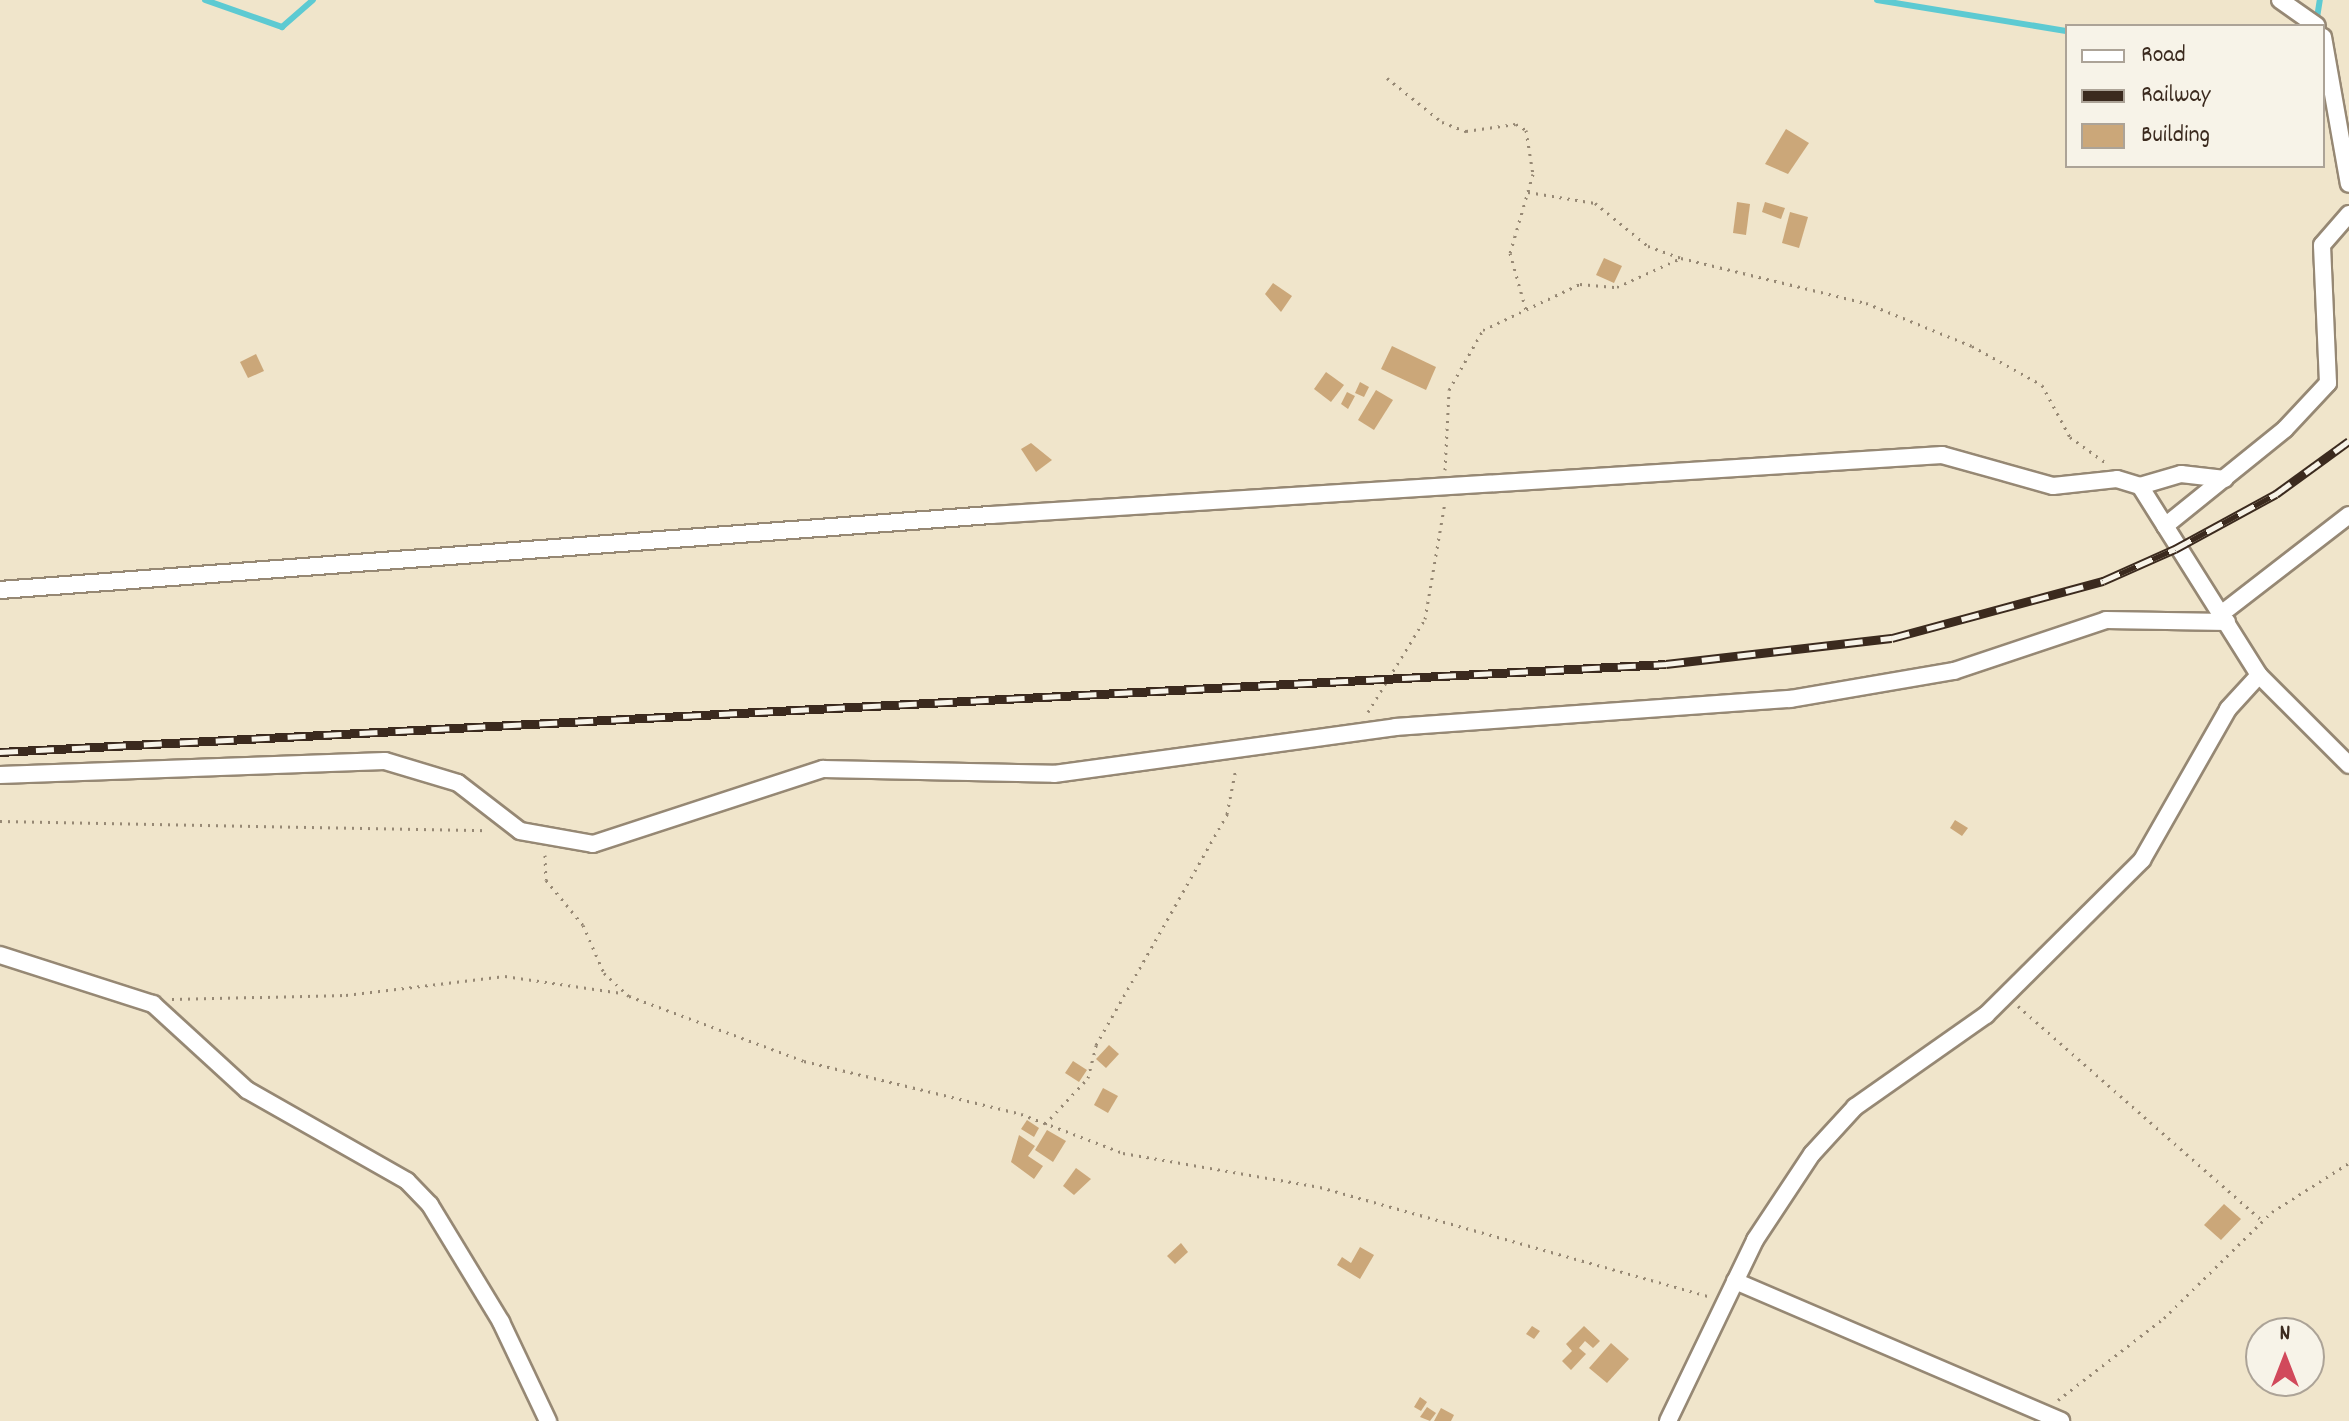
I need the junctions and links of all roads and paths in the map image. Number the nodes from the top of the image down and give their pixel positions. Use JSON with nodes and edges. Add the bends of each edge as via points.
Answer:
{"nodes":[{"id":1,"x":2280,"y":0,"type":"edge"},
{"id":2,"x":2314,"y":24,"type":"edge"},
{"id":3,"x":2325,"y":48,"type":"edge"},
{"id":4,"x":1387,"y":78,"type":"dead end"},
{"id":5,"x":2349,"y":184,"type":"edge"},
{"id":6,"x":1528,"y":192,"type":"junction"},
{"id":7,"x":2349,"y":214,"type":"edge"},
{"id":8,"x":1681,"y":258,"type":"junction"},
{"id":9,"x":1526,"y":310,"type":"junction"},
{"id":10,"x":2117,"y":479,"type":"junction"},
{"id":11,"x":2225,"y":479,"type":"junction"},
{"id":12,"x":2140,"y":486,"type":"junction"},
{"id":13,"x":1445,"y":487,"type":"junction"},
{"id":14,"x":2349,"y":515,"type":"edge"},
{"id":15,"x":2165,"y":526,"type":"junction"},
{"id":16,"x":0,"y":590,"type":"edge"},
{"id":17,"x":2224,"y":618,"type":"junction"},
{"id":18,"x":2259,"y":675,"type":"junction"},
{"id":19,"x":1353,"y":734,"type":"junction"},
{"id":20,"x":1234,"y":753,"type":"junction"},
{"id":21,"x":2349,"y":765,"type":"edge"},
{"id":22,"x":0,"y":775,"type":"edge"},
{"id":23,"x":0,"y":821,"type":"edge"},
{"id":24,"x":520,"y":831,"type":"junction"},
{"id":25,"x":545,"y":839,"type":"junction"},
{"id":26,"x":0,"y":955,"type":"edge"},
{"id":27,"x":623,"y":994,"type":"junction"},
{"id":28,"x":2007,"y":995,"type":"junction"},
{"id":29,"x":153,"y":1004,"type":"junction"},
{"id":30,"x":1045,"y":1124,"type":"junction"},
{"id":31,"x":2349,"y":1163,"type":"edge"},
{"id":32,"x":2263,"y":1221,"type":"junction"},
{"id":33,"x":1735,"y":1281,"type":"junction"},
{"id":34,"x":1727,"y":1301,"type":"junction"},
{"id":35,"x":2042,"y":1412,"type":"junction"},
{"id":36,"x":548,"y":1421,"type":"edge"},
{"id":37,"x":1668,"y":1421,"type":"edge"},
{"id":38,"x":2061,"y":1421,"type":"edge"}],
"edges":[{"from":1,"to":2,"type":"street"},
{"from":3,"to":5,"type":"street"},
{"from":4,"to":6,"type":"path","via":[[1412,102],[1466,131],[1522,125],[1532,149]]},
{"from":6,"to":8,"type":"path","via":[[1595,203],[1648,246]]},
{"from":6,"to":9,"type":"path","via":[[1510,253]]},
{"from":7,"to":11,"type":"street","via":[[2322,245],[2332,360],[2328,383]]},
{"from":8,"to":9,"type":"path","via":[[1617,287],[1580,284]]},
{"from":8,"to":10,"type":"path","via":[[1866,303],[2029,374],[2070,437]]},
{"from":9,"to":13,"type":"path","via":[[1483,330],[1460,362],[1445,405]]},
{"from":10,"to":12,"type":"street"},
{"from":10,"to":13,"type":"street","via":[[2068,488],[1942,455]]},
{"from":11,"to":12,"type":"street","via":[[2181,474]]},
{"from":11,"to":15,"type":"street"},
{"from":12,"to":15,"type":"street"},
{"from":13,"to":16,"type":"street"},
{"from":13,"to":19,"type":"path","via":[[1442,552],[1425,619]]},
{"from":14,"to":17,"type":"street"},
{"from":15,"to":17,"type":"street"},
{"from":17,"to":18,"type":"street"},
{"from":17,"to":19,"type":"street","via":[[2119,617],[1954,671],[1790,699]]},
{"from":18,"to":21,"type":"street"},
{"from":18,"to":28,"type":"street","via":[[2228,709],[2142,860]]},
{"from":19,"to":20,"type":"street"},
{"from":20,"to":25,"type":"street","via":[[1018,776],[823,769],[593,844]]},
{"from":20,"to":30,"type":"path","via":[[1227,814],[1096,1045],[1088,1078]]},
{"from":22,"to":24,"type":"street","via":[[385,761],[458,783]]},
{"from":23,"to":24,"type":"path"},
{"from":24,"to":25,"type":"street"},
{"from":25,"to":27,"type":"path","via":[[546,880]]},
{"from":26,"to":29,"type":"street"},
{"from":27,"to":29,"type":"path","via":[[505,976],[346,995]]},
{"from":27,"to":30,"type":"path","via":[[804,1061]]},
{"from":28,"to":32,"type":"path"},
{"from":28,"to":33,"type":"street","via":[[1834,1128],[1780,1200]]},
{"from":29,"to":36,"type":"street","via":[[247,1090],[419,1193],[501,1322]]},
{"from":30,"to":34,"type":"path","via":[[1123,1153],[1320,1187]]},
{"from":31,"to":32,"type":"path"},
{"from":32,"to":35,"type":"path","via":[[2173,1310]]},
{"from":33,"to":34,"type":"street"},
{"from":33,"to":35,"type":"street"},
{"from":34,"to":37,"type":"street"},
{"from":35,"to":38,"type":"street"}]}
